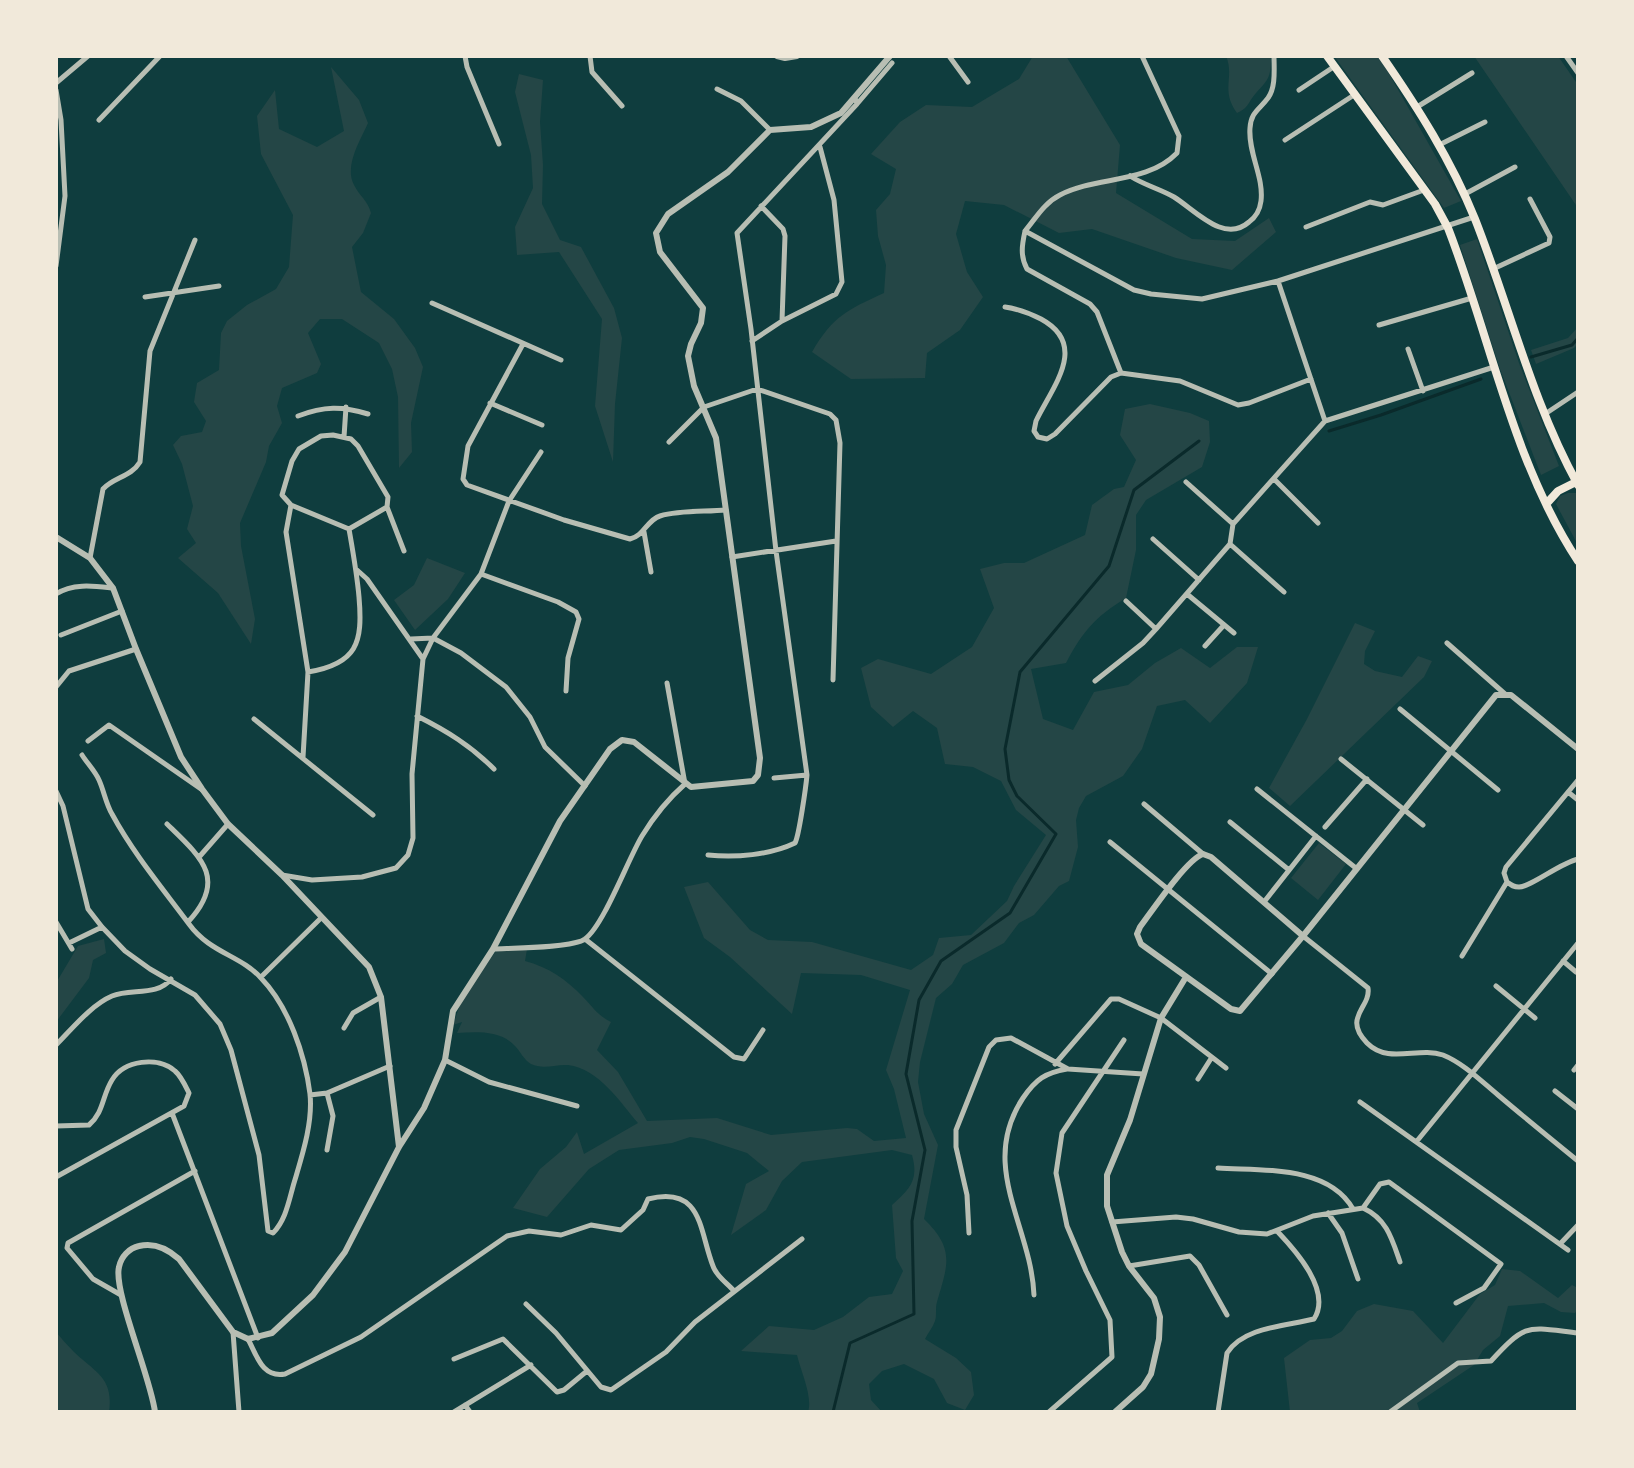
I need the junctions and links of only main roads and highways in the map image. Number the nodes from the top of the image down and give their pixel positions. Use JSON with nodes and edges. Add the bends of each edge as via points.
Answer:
{"nodes":[{"id":1,"x":1327,"y":56,"type":"edge"},
{"id":2,"x":1382,"y":56,"type":"edge"},
{"id":3,"x":1577,"y":483,"type":"edge"},
{"id":4,"x":1548,"y":502,"type":"junction"},
{"id":5,"x":1578,"y":561,"type":"edge"}],
"edges":[{"from":1,"to":4,"type":"main road","via":[[1448,228],[1522,445]]},
{"from":2,"to":3,"type":"main road","via":[[1417,107],[1464,194],[1545,414]]},
{"from":3,"to":4,"type":"main road"},
{"from":4,"to":5,"type":"main road"}]}
